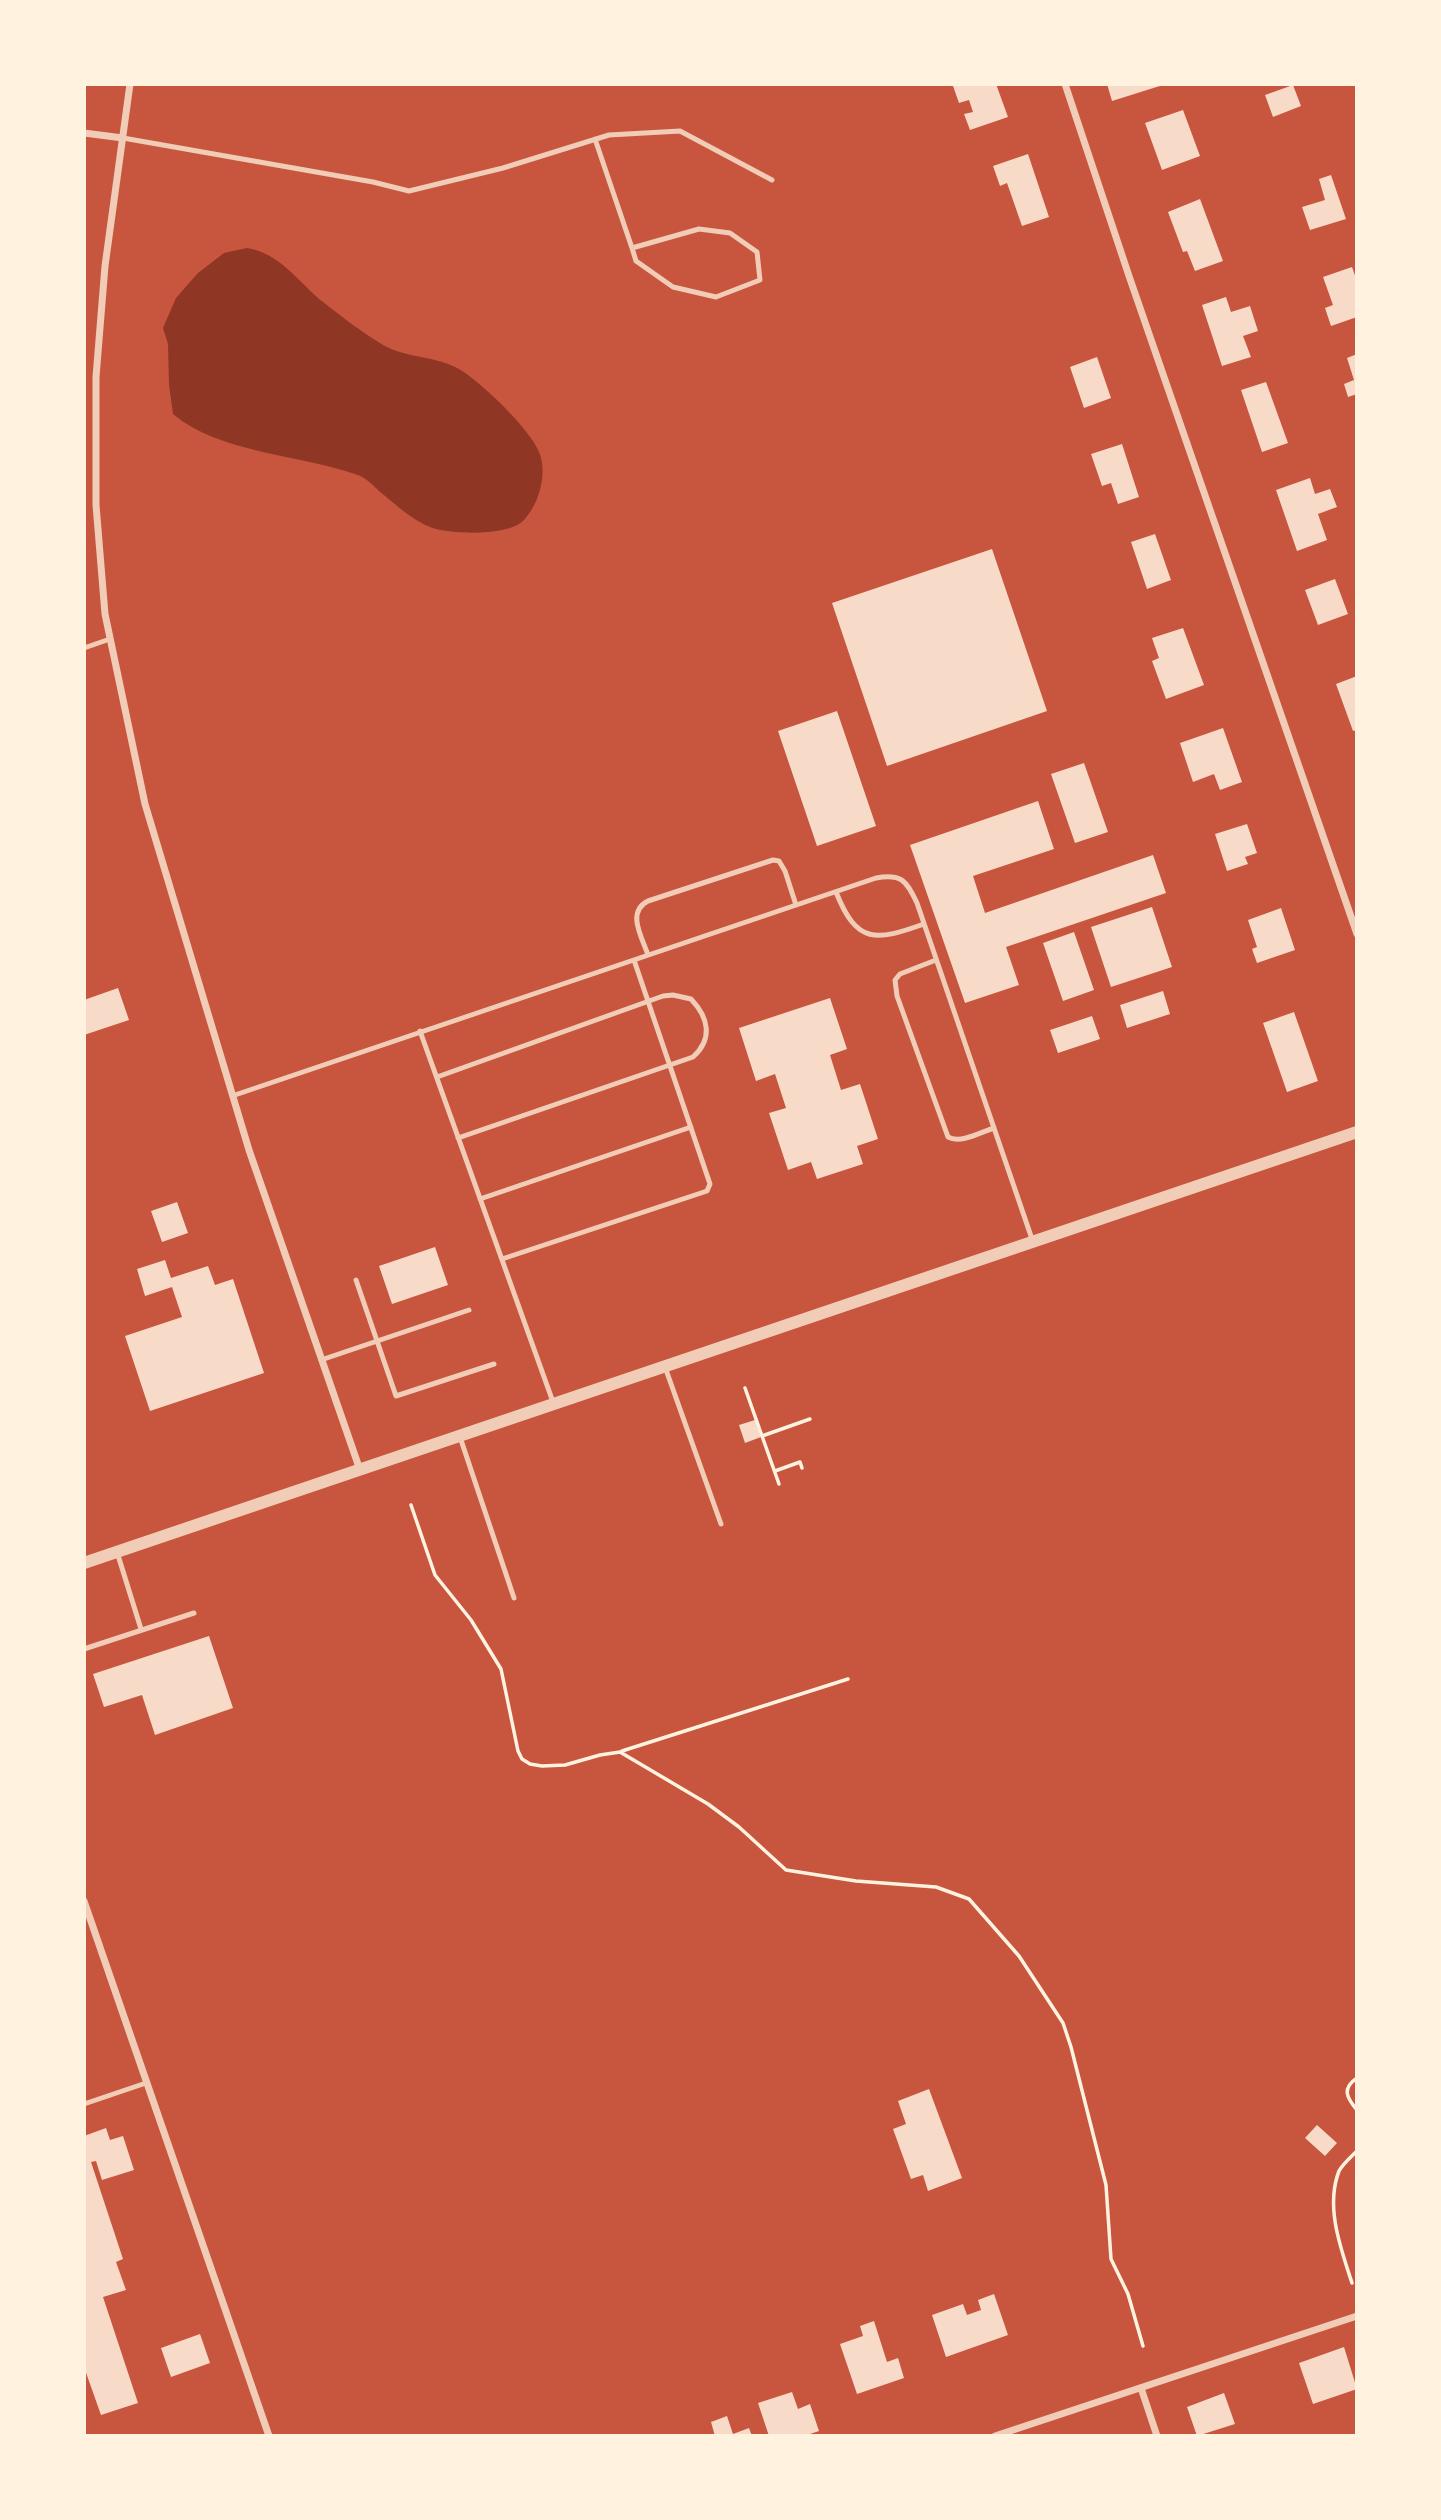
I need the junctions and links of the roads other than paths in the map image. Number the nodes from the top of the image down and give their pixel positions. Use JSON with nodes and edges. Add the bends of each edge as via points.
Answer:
{"nodes":[{"id":1,"x":130,"y":84,"type":"edge"},
{"id":2,"x":1065,"y":84,"type":"edge"},
{"id":3,"x":84,"y":133,"type":"edge"},
{"id":4,"x":123,"y":138,"type":"junction"},
{"id":5,"x":594,"y":139,"type":"junction"},
{"id":6,"x":772,"y":180,"type":"dead end"},
{"id":7,"x":632,"y":248,"type":"junction"},
{"id":8,"x":110,"y":639,"type":"junction"},
{"id":9,"x":84,"y":648,"type":"edge"},
{"id":10,"x":836,"y":892,"type":"junction"},
{"id":11,"x":796,"y":905,"type":"junction"},
{"id":12,"x":924,"y":924,"type":"junction"},
{"id":13,"x":1357,"y":934,"type":"edge"},
{"id":14,"x":648,"y":955,"type":"junction"},
{"id":15,"x":634,"y":960,"type":"junction"},
{"id":16,"x":936,"y":960,"type":"junction"},
{"id":17,"x":648,"y":1001,"type":"junction"},
{"id":18,"x":420,"y":1031,"type":"junction"},
{"id":19,"x":670,"y":1065,"type":"junction"},
{"id":20,"x":437,"y":1077,"type":"junction"},
{"id":21,"x":232,"y":1096,"type":"junction"},
{"id":22,"x":691,"y":1127,"type":"junction"},
{"id":23,"x":994,"y":1128,"type":"junction"},
{"id":24,"x":1357,"y":1132,"type":"edge"},
{"id":25,"x":458,"y":1138,"type":"junction"},
{"id":26,"x":480,"y":1199,"type":"junction"},
{"id":27,"x":1033,"y":1242,"type":"junction"},
{"id":28,"x":502,"y":1259,"type":"junction"},
{"id":29,"x":356,"y":1280,"type":"dead end"},
{"id":30,"x":469,"y":1310,"type":"dead end"},
{"id":31,"x":377,"y":1341,"type":"junction"},
{"id":32,"x":321,"y":1360,"type":"junction"},
{"id":33,"x":494,"y":1364,"type":"dead end"},
{"id":34,"x":665,"y":1367,"type":"junction"},
{"id":35,"x":554,"y":1405,"type":"junction"},
{"id":36,"x":460,"y":1437,"type":"junction"},
{"id":37,"x":360,"y":1471,"type":"junction"},
{"id":38,"x":721,"y":1524,"type":"dead end"},
{"id":39,"x":117,"y":1552,"type":"junction"},
{"id":40,"x":84,"y":1563,"type":"edge"},
{"id":41,"x":514,"y":1598,"type":"dead end"},
{"id":42,"x":194,"y":1613,"type":"dead end"},
{"id":43,"x":141,"y":1629,"type":"junction"},
{"id":44,"x":84,"y":1649,"type":"edge"},
{"id":45,"x":84,"y":1901,"type":"edge"},
{"id":46,"x":146,"y":2083,"type":"junction"},
{"id":47,"x":84,"y":2104,"type":"edge"},
{"id":48,"x":1357,"y":2316,"type":"edge"},
{"id":49,"x":1140,"y":2388,"type":"junction"},
{"id":50,"x":269,"y":2436,"type":"edge"},
{"id":51,"x":995,"y":2436,"type":"edge"},
{"id":52,"x":1157,"y":2436,"type":"edge"}],
"edges":[{"from":1,"to":4,"type":"street"},
{"from":2,"to":13,"type":"street"},
{"from":3,"to":4,"type":"street"},
{"from":4,"to":5,"type":"lane","via":[[409,191]]},
{"from":4,"to":8,"type":"street","via":[[96,377],[96,505]]},
{"from":5,"to":6,"type":"lane","via":[[680,131]]},
{"from":5,"to":7,"type":"lane"},
{"from":7,"to":7,"type":"lane","via":[[636,261],[673,288],[716,297],[760,280],[757,252],[730,233],[699,229]]},
{"from":8,"to":9,"type":"lane"},
{"from":8,"to":21,"type":"street","via":[[145,804]]},
{"from":10,"to":11,"type":"lane"},
{"from":10,"to":12,"type":"lane","via":[[851,920],[867,934],[883,936]]},
{"from":10,"to":12,"type":"lane","via":[[887,876],[903,880]]},
{"from":11,"to":14,"type":"lane"},
{"from":11,"to":14,"type":"lane","via":[[785,871],[773,860],[648,901],[636,910],[635,918]]},
{"from":12,"to":16,"type":"lane"},
{"from":14,"to":15,"type":"lane"},
{"from":15,"to":17,"type":"lane"},
{"from":15,"to":18,"type":"lane"},
{"from":16,"to":23,"type":"lane"},
{"from":16,"to":23,"type":"lane","via":[[895,980],[901,1009],[948,1137],[960,1140]]},
{"from":17,"to":19,"type":"lane"},
{"from":17,"to":19,"type":"lane","via":[[683,996],[702,1014],[705,1044],[693,1057]]},
{"from":17,"to":20,"type":"lane"},
{"from":18,"to":20,"type":"lane"},
{"from":18,"to":21,"type":"lane"},
{"from":19,"to":22,"type":"lane"},
{"from":19,"to":25,"type":"lane"},
{"from":20,"to":25,"type":"lane"},
{"from":21,"to":32,"type":"street"},
{"from":22,"to":26,"type":"lane"},
{"from":22,"to":28,"type":"lane","via":[[709,1179],[707,1191]]},
{"from":23,"to":27,"type":"lane"},
{"from":24,"to":27,"type":"street"},
{"from":25,"to":26,"type":"lane"},
{"from":26,"to":28,"type":"lane"},
{"from":27,"to":34,"type":"street"},
{"from":28,"to":35,"type":"lane"},
{"from":29,"to":31,"type":"lane"},
{"from":30,"to":31,"type":"lane"},
{"from":31,"to":32,"type":"lane"},
{"from":31,"to":33,"type":"lane","via":[[396,1396]]},
{"from":32,"to":37,"type":"street"},
{"from":34,"to":35,"type":"street"},
{"from":34,"to":38,"type":"lane"},
{"from":35,"to":36,"type":"street"},
{"from":36,"to":37,"type":"street"},
{"from":36,"to":41,"type":"lane"},
{"from":37,"to":39,"type":"street"},
{"from":39,"to":40,"type":"street"},
{"from":39,"to":43,"type":"lane"},
{"from":42,"to":43,"type":"lane"},
{"from":43,"to":44,"type":"lane"},
{"from":45,"to":46,"type":"street"},
{"from":46,"to":47,"type":"lane"},
{"from":46,"to":50,"type":"street"},
{"from":48,"to":49,"type":"street"},
{"from":49,"to":51,"type":"street"},
{"from":49,"to":52,"type":"street"}]}
